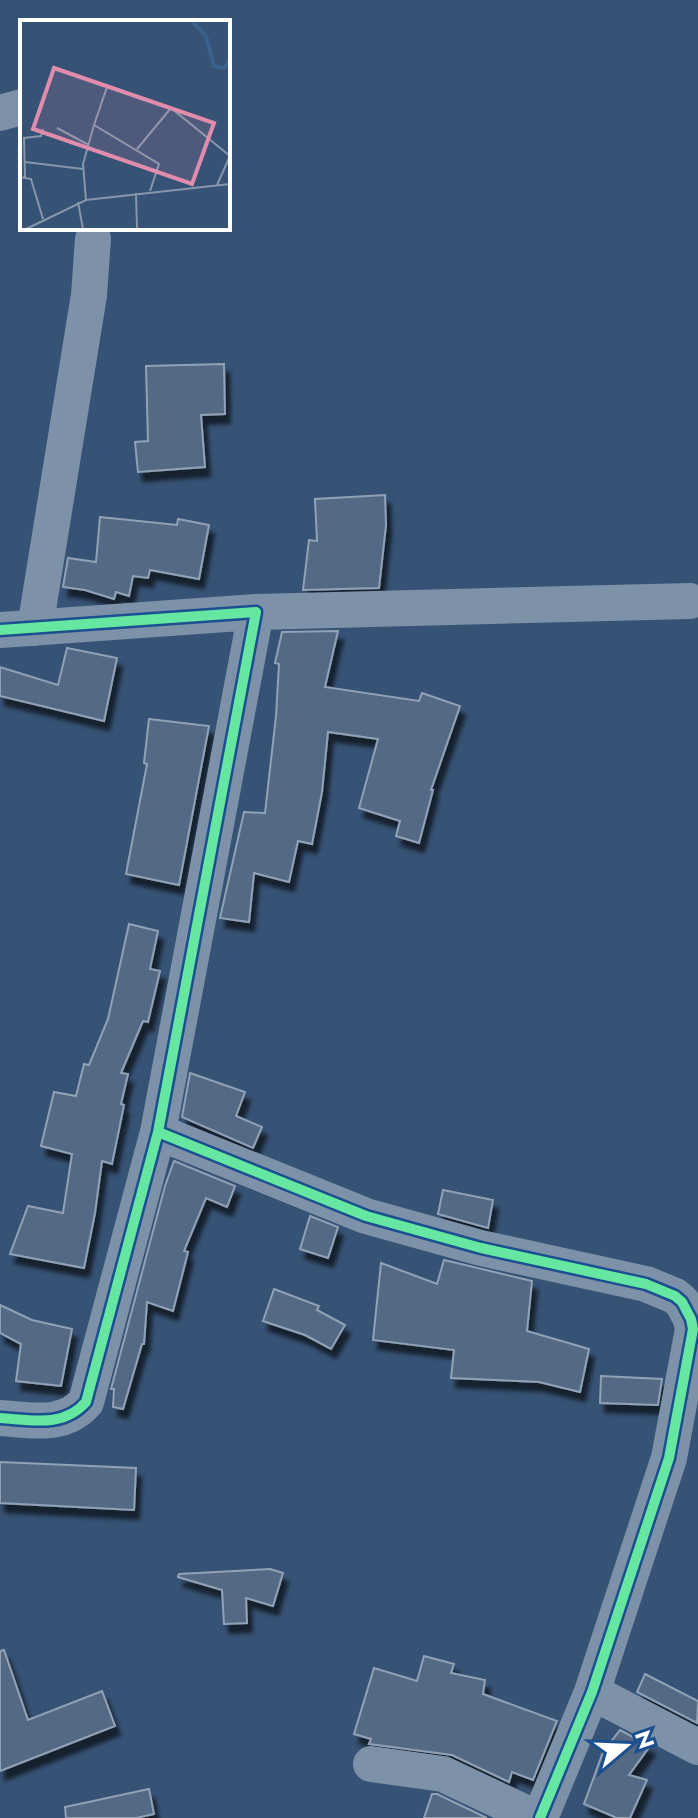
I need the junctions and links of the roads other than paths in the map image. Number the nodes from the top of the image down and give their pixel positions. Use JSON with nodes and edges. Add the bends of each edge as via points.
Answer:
{"nodes":[{"id":1,"x":20,"y":108,"type":"edge"},
{"id":2,"x":0,"y":113,"type":"edge"},
{"id":3,"x":93,"y":239,"type":"dead end"},
{"id":4,"x":690,"y":601,"type":"dead end"},
{"id":5,"x":256,"y":612,"type":"junction"},
{"id":6,"x":35,"y":628,"type":"junction"},
{"id":7,"x":0,"y":630,"type":"edge"},
{"id":8,"x":158,"y":1132,"type":"junction"},
{"id":9,"x":0,"y":1418,"type":"edge"},
{"id":10,"x":592,"y":1692,"type":"junction"},
{"id":11,"x":698,"y":1747,"type":"edge"},
{"id":12,"x":371,"y":1764,"type":"dead end"},
{"id":13,"x":538,"y":1818,"type":"edge"}],
"edges":[{"from":1,"to":2,"type":"street"},
{"from":3,"to":6,"type":"street","via":[[89,295]]},
{"from":4,"to":5,"type":"street"},
{"from":5,"to":6,"type":"street"},
{"from":5,"to":8,"type":"street"},
{"from":6,"to":7,"type":"street"},
{"from":8,"to":9,"type":"street","via":[[86,1402],[63,1420]]},
{"from":8,"to":10,"type":"street","via":[[366,1216],[646,1284],[682,1302],[693,1329],[669,1458]]},
{"from":10,"to":11,"type":"street"},
{"from":10,"to":13,"type":"street"},
{"from":12,"to":13,"type":"street","via":[[443,1774]]}]}
